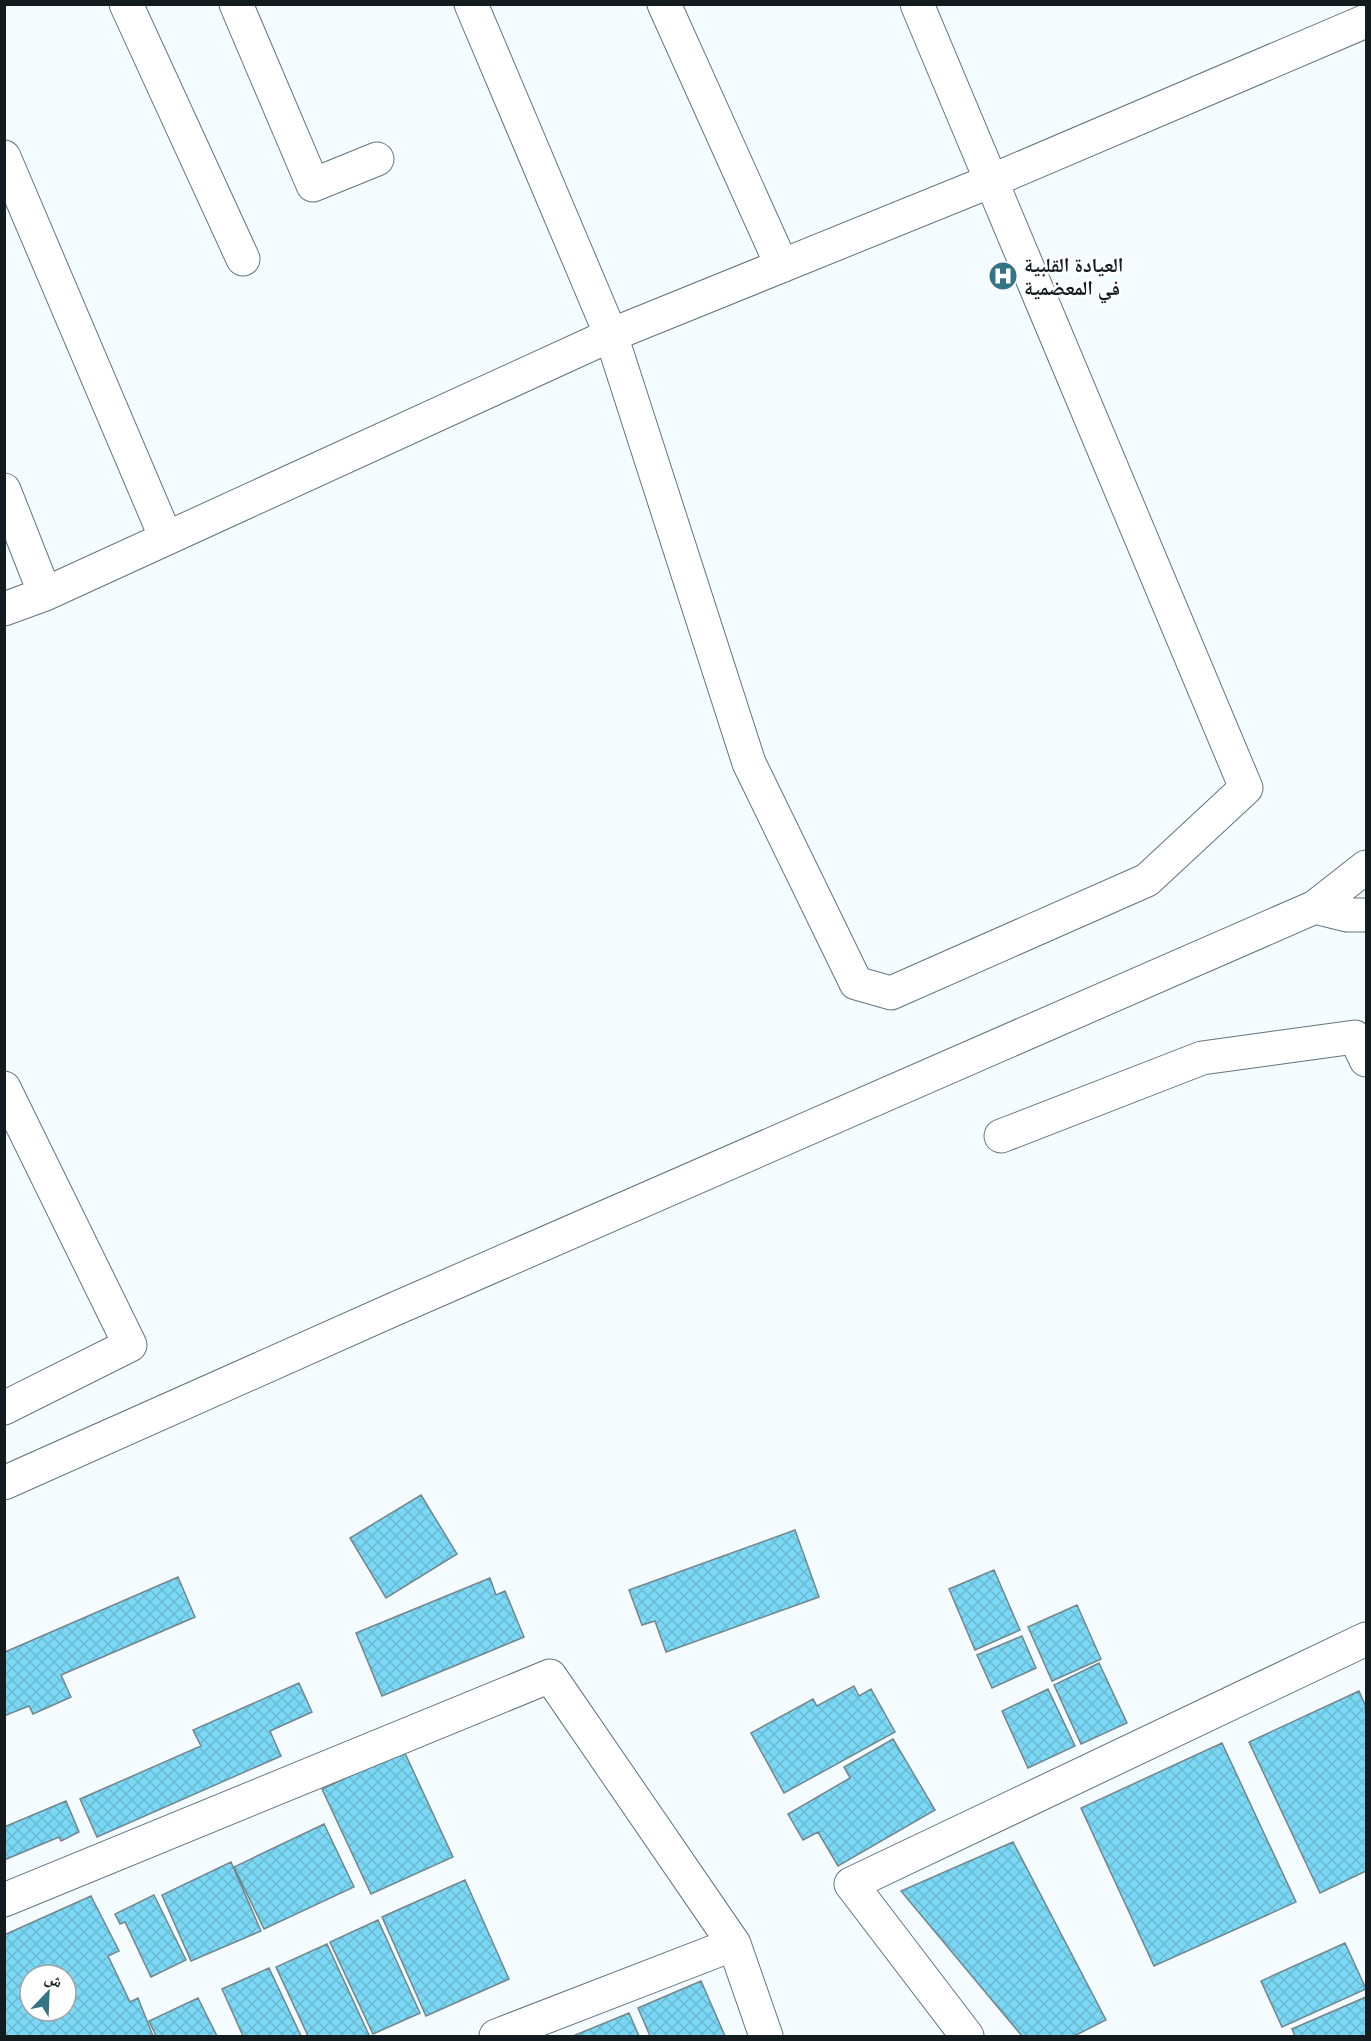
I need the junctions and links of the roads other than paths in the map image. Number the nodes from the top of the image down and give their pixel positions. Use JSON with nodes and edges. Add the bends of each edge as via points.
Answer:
{"nodes":[{"id":1,"x":126,"y":4,"type":"edge"},
{"id":2,"x":236,"y":4,"type":"edge"},
{"id":3,"x":471,"y":4,"type":"edge"},
{"id":4,"x":664,"y":4,"type":"edge"},
{"id":5,"x":917,"y":4,"type":"edge"},
{"id":6,"x":1366,"y":21,"type":"edge"},
{"id":7,"x":4,"y":157,"type":"edge"},
{"id":8,"x":377,"y":159,"type":"dead end"},
{"id":9,"x":991,"y":181,"type":"junction"},
{"id":10,"x":243,"y":259,"type":"dead end"},
{"id":11,"x":782,"y":266,"type":"junction"},
{"id":12,"x":610,"y":335,"type":"junction"},
{"id":13,"x":4,"y":490,"type":"edge"},
{"id":14,"x":166,"y":538,"type":"junction"},
{"id":15,"x":45,"y":594,"type":"junction"},
{"id":16,"x":4,"y":609,"type":"edge"},
{"id":17,"x":1366,"y":867,"type":"edge"},
{"id":18,"x":1315,"y":907,"type":"junction"},
{"id":19,"x":1366,"y":915,"type":"edge"},
{"id":20,"x":1366,"y":1060,"type":"edge"},
{"id":21,"x":4,"y":1088,"type":"edge"},
{"id":22,"x":1001,"y":1136,"type":"dead end"},
{"id":23,"x":4,"y":1408,"type":"edge"},
{"id":24,"x":4,"y":1483,"type":"edge"},
{"id":25,"x":1366,"y":1639,"type":"edge"},
{"id":26,"x":4,"y":1900,"type":"edge"},
{"id":27,"x":734,"y":1944,"type":"junction"},
{"id":28,"x":496,"y":2037,"type":"edge"},
{"id":29,"x":766,"y":2037,"type":"edge"},
{"id":30,"x":967,"y":2037,"type":"edge"}],
"edges":[{"from":1,"to":10,"type":"street"},
{"from":2,"to":8,"type":"street","via":[[313,185]]},
{"from":3,"to":12,"type":"street"},
{"from":4,"to":11,"type":"street"},
{"from":5,"to":9,"type":"street"},
{"from":6,"to":9,"type":"street"},
{"from":7,"to":14,"type":"street"},
{"from":9,"to":11,"type":"street"},
{"from":9,"to":12,"type":"street","via":[[1246,788],[1146,880],[891,993],[856,983],[749,763]]},
{"from":11,"to":12,"type":"street"},
{"from":12,"to":14,"type":"street"},
{"from":13,"to":15,"type":"street"},
{"from":14,"to":15,"type":"street"},
{"from":15,"to":16,"type":"street"},
{"from":17,"to":18,"type":"street"},
{"from":18,"to":19,"type":"street"},
{"from":18,"to":24,"type":"street"},
{"from":20,"to":22,"type":"street","via":[[1355,1036],[1202,1058]]},
{"from":21,"to":23,"type":"street","via":[[129,1345]]},
{"from":25,"to":30,"type":"street","via":[[851,1884]]},
{"from":26,"to":27,"type":"street","via":[[550,1676]]},
{"from":27,"to":28,"type":"street"},
{"from":27,"to":29,"type":"street"}]}
